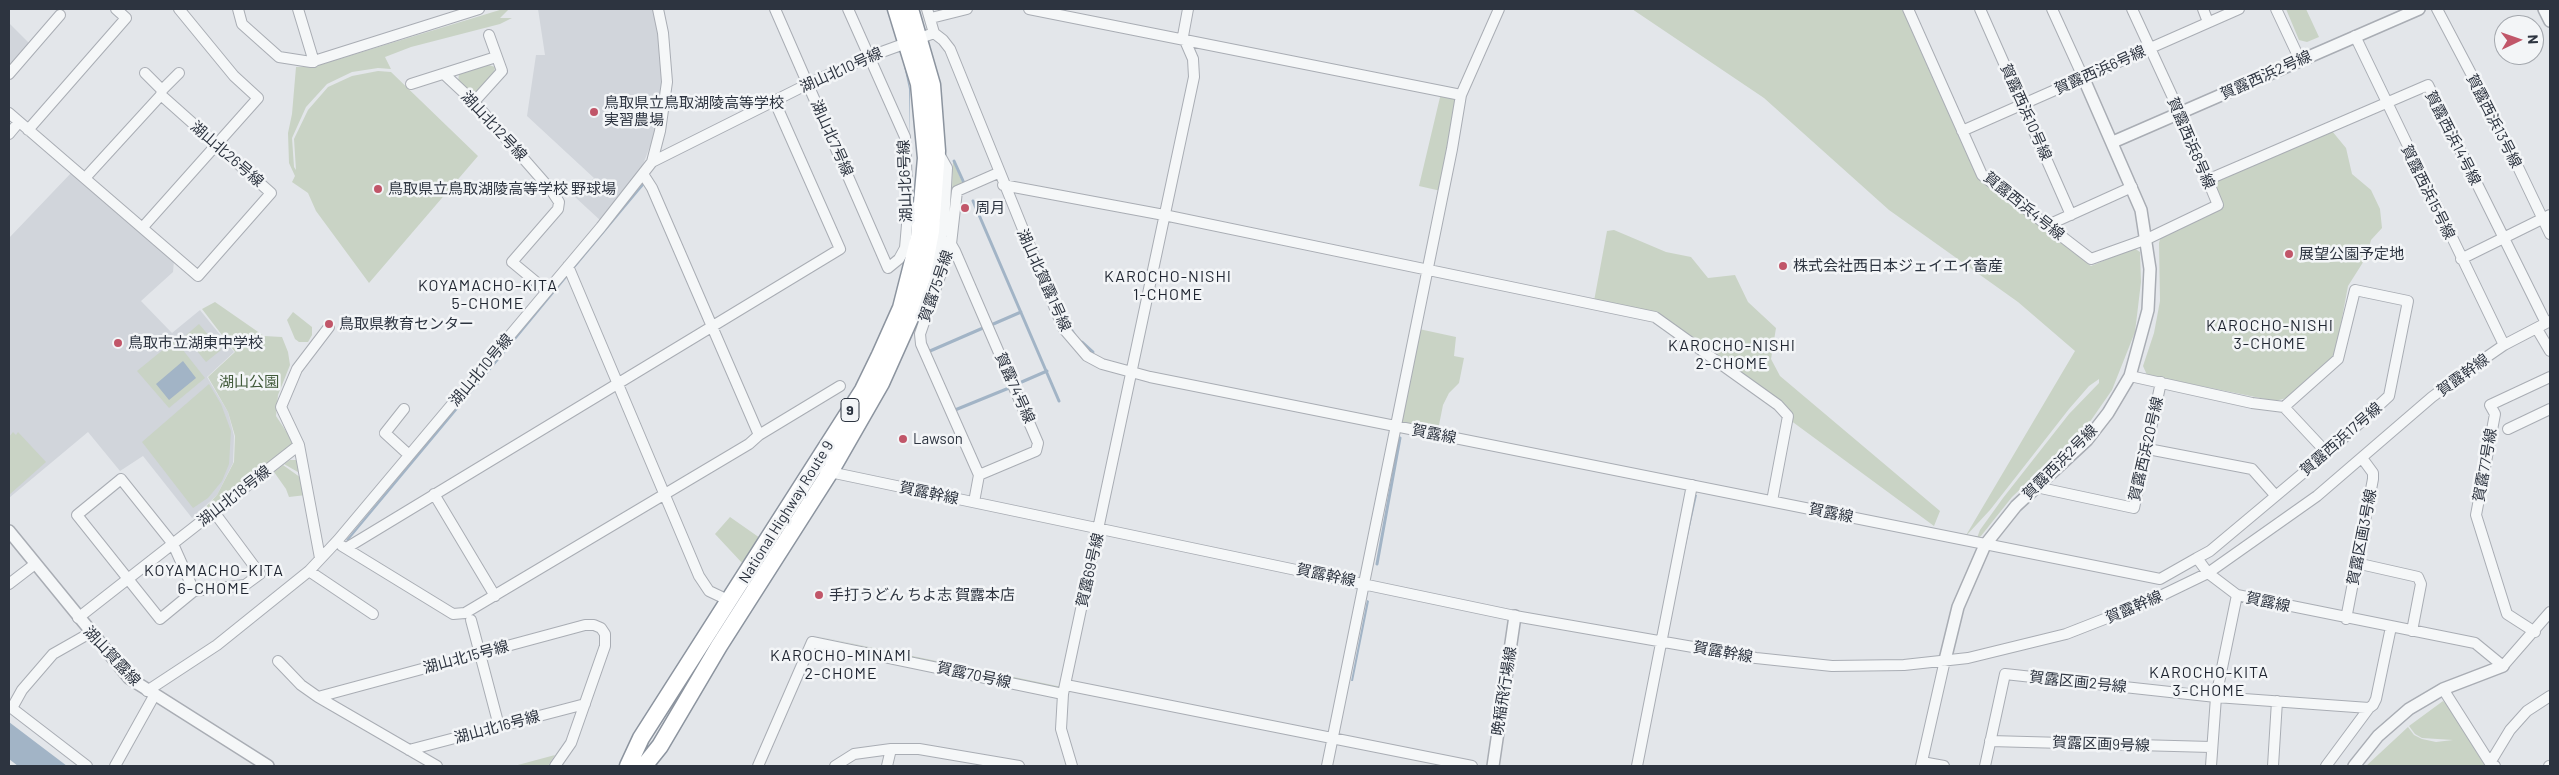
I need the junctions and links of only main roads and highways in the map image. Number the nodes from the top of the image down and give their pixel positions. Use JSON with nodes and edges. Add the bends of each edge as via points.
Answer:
{"nodes":[{"id":1,"x":896,"y":9,"type":"edge"},
{"id":2,"x":910,"y":9,"type":"edge"},
{"id":3,"x":920,"y":37,"type":"junction"},
{"id":4,"x":822,"y":471,"type":"junction"},
{"id":5,"x":641,"y":738,"type":"junction"},
{"id":6,"x":660,"y":746,"type":"junction"},
{"id":7,"x":617,"y":766,"type":"edge"},
{"id":8,"x":628,"y":766,"type":"edge"},
{"id":9,"x":644,"y":766,"type":"edge"},
{"id":10,"x":654,"y":766,"type":"edge"}],
"edges":[{"from":1,"to":3,"type":"highway","name":"National Highway Route 9","number":"9"},
{"from":2,"to":3,"type":"highway","name":"National Highway Route 9","number":"9"},
{"from":3,"to":4,"type":"highway","name":"National Highway Route 9","number":"9","via":[[919,84],[925,146],[924,196],[916,251],[900,308],[880,355]]},
{"from":3,"to":4,"type":"highway","name":"National Highway Route 9","number":"9","via":[[932,91],[937,151],[934,217],[919,289],[885,376]]},
{"from":4,"to":5,"type":"highway","name":"National Highway Route 9","number":"9","via":[[730,601]]},
{"from":4,"to":6,"type":"highway","name":"National Highway Route 9","number":"9"},
{"from":5,"to":7,"type":"highway","number":"9"},
{"from":5,"to":8,"type":"highway","name":"National Highway Route 9","number":"9"},
{"from":6,"to":9,"type":"highway","name":"National Highway Route 9","number":"9"},
{"from":6,"to":10,"type":"highway","number":"9"}]}
